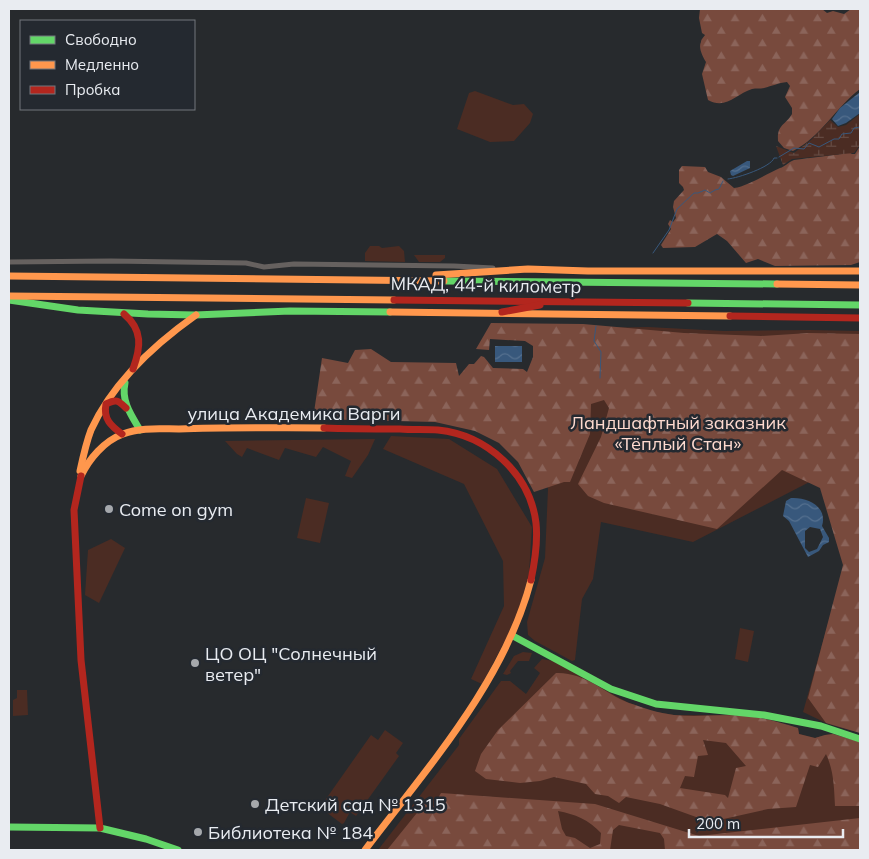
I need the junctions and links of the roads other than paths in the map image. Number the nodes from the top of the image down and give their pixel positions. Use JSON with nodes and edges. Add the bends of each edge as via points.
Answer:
{"nodes":[{"id":1,"x":9,"y":262,"type":"edge"},
{"id":2,"x":528,"y":269,"type":"junction"},
{"id":3,"x":860,"y":271,"type":"edge"},
{"id":4,"x":9,"y":276,"type":"edge"},
{"id":5,"x":396,"y":280,"type":"junction"},
{"id":6,"x":860,"y":285,"type":"edge"},
{"id":7,"x":9,"y":296,"type":"edge"},
{"id":8,"x":9,"y":300,"type":"edge"},
{"id":9,"x":560,"y":301,"type":"junction"},
{"id":10,"x":860,"y":305,"type":"edge"},
{"id":11,"x":124,"y":314,"type":"junction"},
{"id":12,"x":492,"y":314,"type":"junction"},
{"id":13,"x":196,"y":315,"type":"junction"},
{"id":14,"x":860,"y":318,"type":"edge"},
{"id":15,"x":125,"y":381,"type":"junction"},
{"id":16,"x":106,"y":404,"type":"junction"},
{"id":17,"x":130,"y":412,"type":"junction"},
{"id":18,"x":140,"y":430,"type":"junction"},
{"id":19,"x":122,"y":434,"type":"junction"},
{"id":20,"x":77,"y":486,"type":"junction"},
{"id":21,"x":513,"y":636,"type":"junction"},
{"id":22,"x":860,"y":739,"type":"edge"},
{"id":23,"x":9,"y":827,"type":"edge"},
{"id":24,"x":100,"y":828,"type":"junction"},
{"id":25,"x":178,"y":850,"type":"edge"},
{"id":26,"x":365,"y":850,"type":"edge"}],
"edges":[{"from":1,"to":2,"type":"street"},
{"from":2,"to":3,"type":"main road"},
{"from":2,"to":5,"type":"main road"},
{"from":4,"to":5,"type":"main road","name":"МКАД, 44-й километр"},
{"from":5,"to":6,"type":"main road","name":"МКАД, 44-й километр"},
{"from":7,"to":9,"type":"main road","name":"МКАД, 44-й километр"},
{"from":8,"to":11,"type":"main road","via":[[47,308]]},
{"from":9,"to":10,"type":"main road","name":"МКАД, 44-й километр"},
{"from":9,"to":12,"type":"main road"},
{"from":11,"to":13,"type":"main road"},
{"from":11,"to":15,"type":"main road","via":[[135,325],[140,341],[138,358]]},
{"from":12,"to":13,"type":"main road","via":[[290,311]]},
{"from":12,"to":14,"type":"main road"},
{"from":13,"to":15,"type":"main road"},
{"from":15,"to":16,"type":"main road"},
{"from":15,"to":17,"type":"main road","via":[[123,395]]},
{"from":16,"to":17,"type":"main road","via":[[119,401]]},
{"from":16,"to":19,"type":"main road","via":[[104,416]]},
{"from":16,"to":20,"type":"main road","via":[[86,443]]},
{"from":17,"to":18,"type":"main road"},
{"from":18,"to":19,"type":"main road","name":"улица Академика Варги"},
{"from":18,"to":21,"type":"main road","name":"улица Академика Варги","via":[[206,427],[424,428],[453,433],[488,446],[511,465],[522,481],[534,509],[536,524],[534,569]]},
{"from":19,"to":20,"type":"main road","name":"улица Академика Варги","via":[[103,446],[86,466]]},
{"from":20,"to":24,"type":"main road","name":"улица Академика Варги","via":[[74,510],[79,626]]},
{"from":21,"to":22,"type":"main road","via":[[610,689],[656,704],[764,715],[821,726]]},
{"from":21,"to":26,"type":"main road","name":"улица Академика Варги","via":[[467,713]]},
{"from":23,"to":24,"type":"main road"},
{"from":24,"to":25,"type":"main road"}]}
